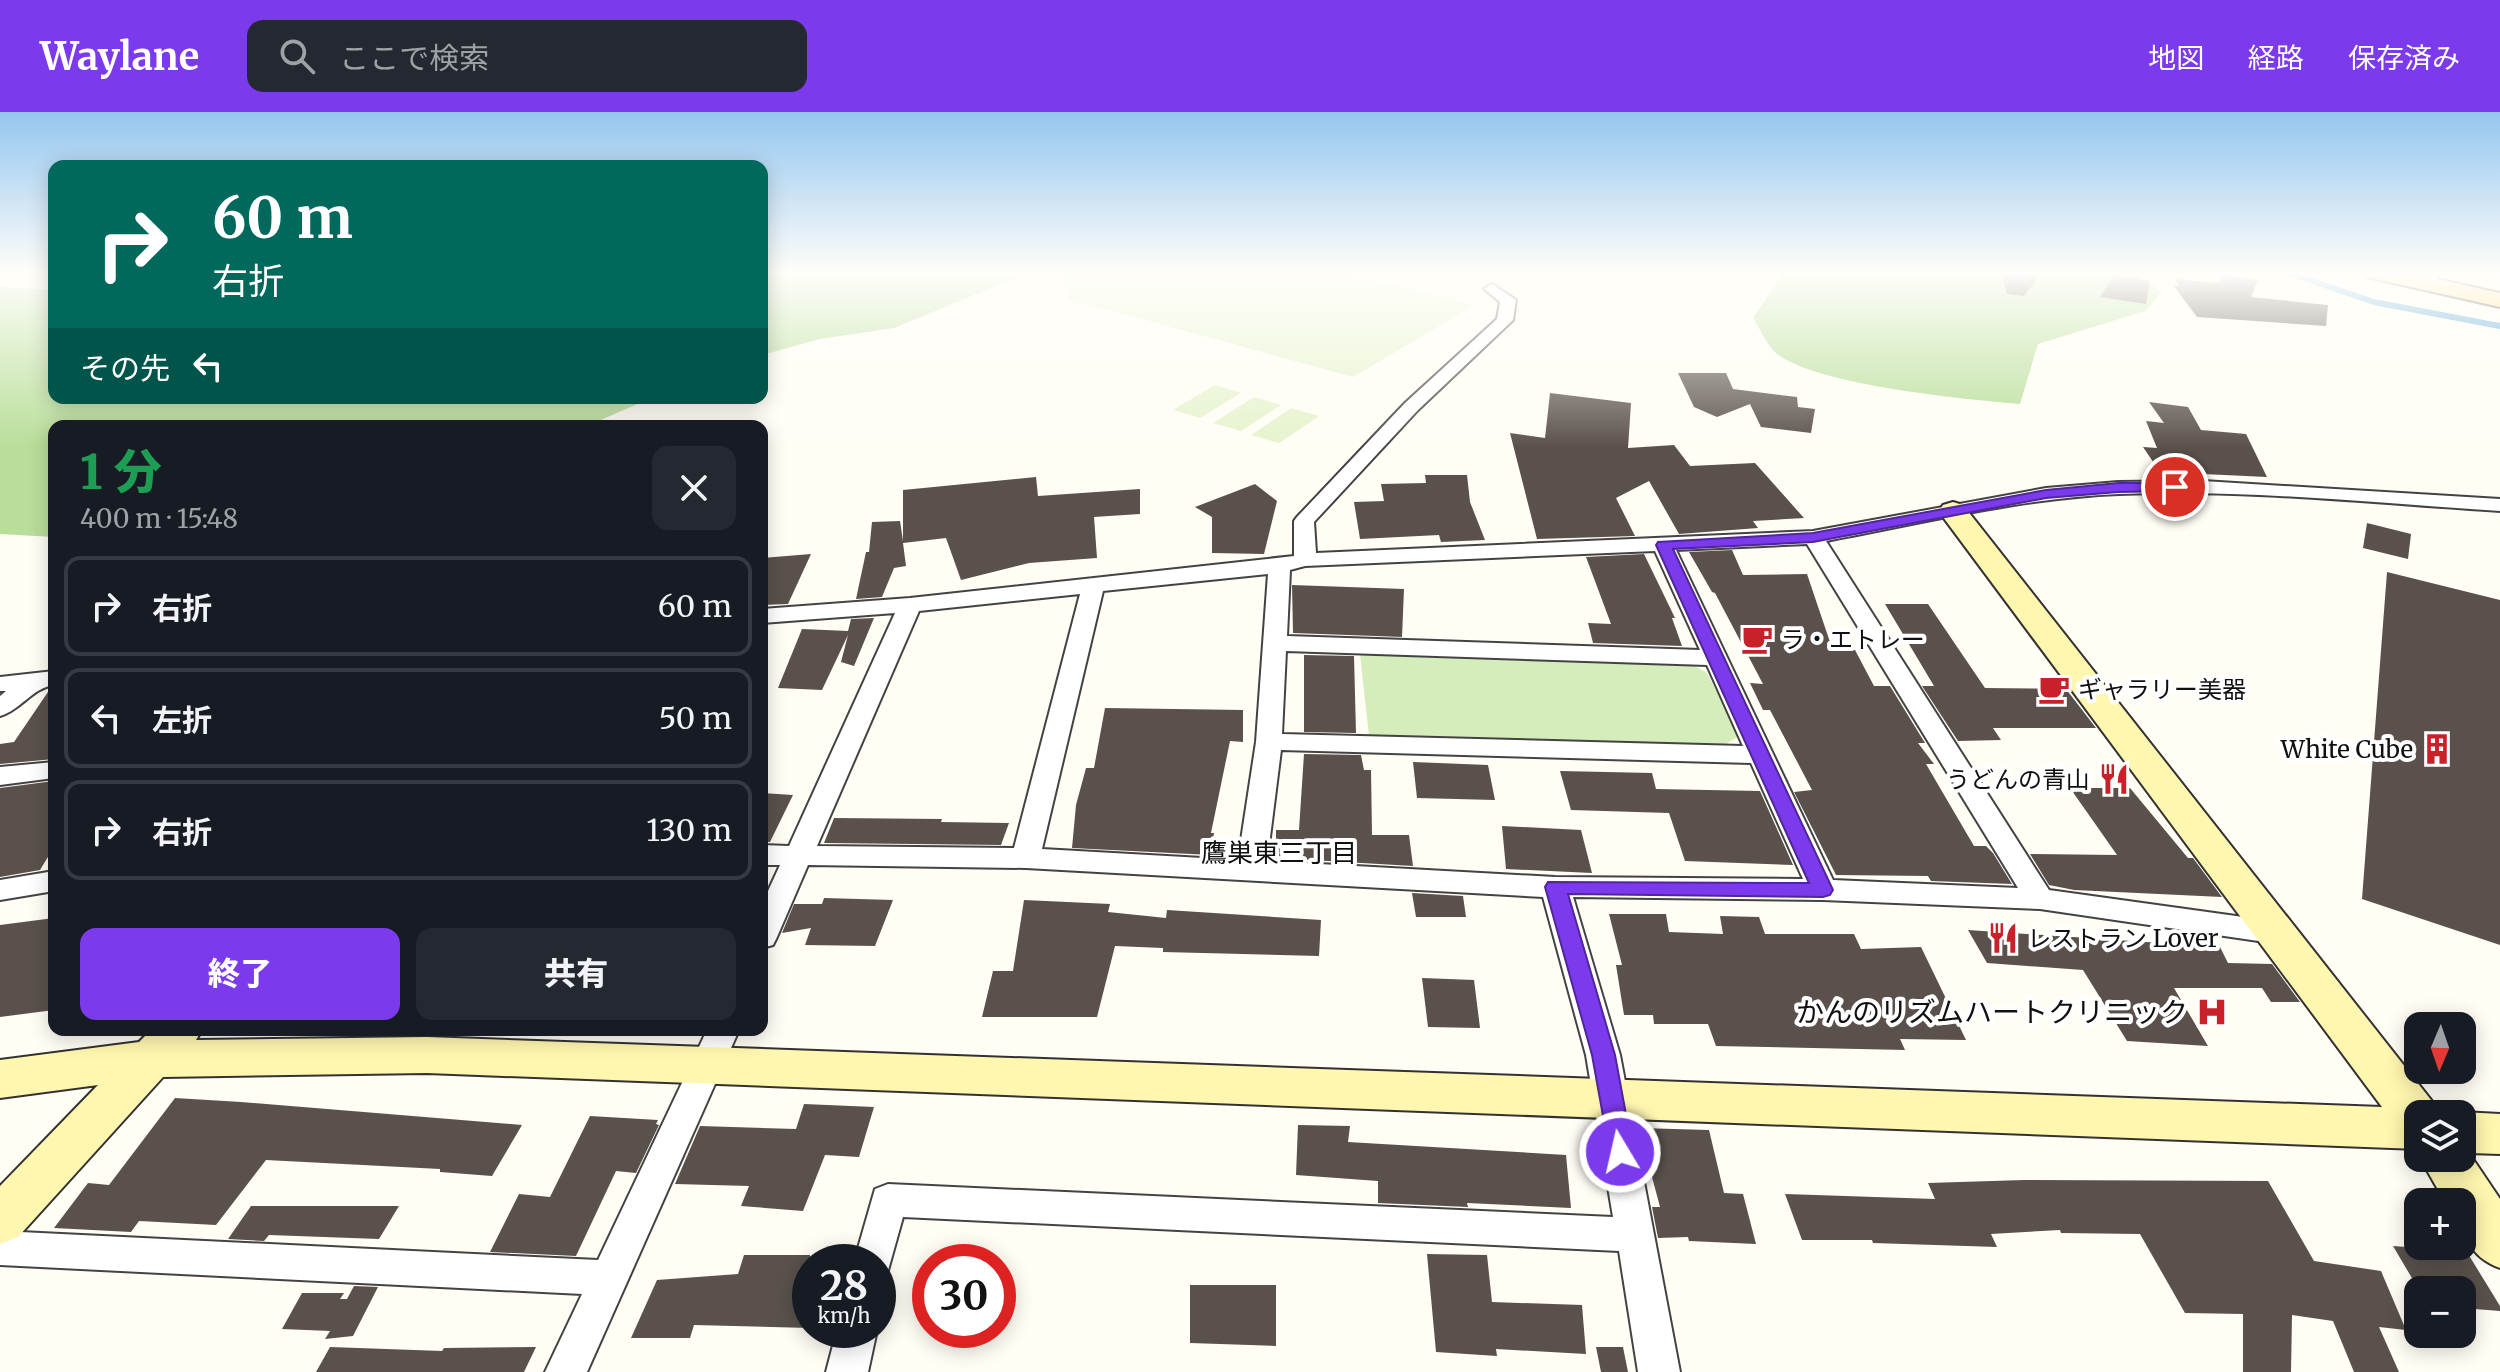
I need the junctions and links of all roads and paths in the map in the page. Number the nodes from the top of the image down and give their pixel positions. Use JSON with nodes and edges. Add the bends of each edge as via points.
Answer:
{"nodes":[{"id":1,"x":1493,"y":331,"type":"edge"},
{"id":2,"x":2500,"y":505,"type":"edge"},
{"id":3,"x":1953,"y":511,"type":"junction"},
{"id":4,"x":1813,"y":537,"type":"junction"},
{"id":5,"x":1663,"y":545,"type":"junction"},
{"id":6,"x":1305,"y":560,"type":"junction"},
{"id":7,"x":1279,"y":566,"type":"junction"},
{"id":8,"x":1093,"y":585,"type":"junction"},
{"id":9,"x":910,"y":605,"type":"junction"},
{"id":10,"x":768,"y":616,"type":"edge"},
{"id":11,"x":1274,"y":643,"type":"junction"},
{"id":12,"x":1716,"y":658,"type":"junction"},
{"id":13,"x":45,"y":679,"type":"edge"},
{"id":14,"x":0,"y":684,"type":"edge"},
{"id":15,"x":0,"y":708,"type":"edge"},
{"id":16,"x":1269,"y":742,"type":"junction"},
{"id":17,"x":1758,"y":755,"type":"junction"},
{"id":18,"x":48,"y":771,"type":"edge"},
{"id":19,"x":0,"y":776,"type":"edge"},
{"id":20,"x":768,"y":855,"type":"edge"},
{"id":21,"x":796,"y":856,"type":"junction"},
{"id":22,"x":1026,"y":858,"type":"junction"},
{"id":23,"x":1251,"y":870,"type":"junction"},
{"id":24,"x":48,"y":882,"type":"edge"},
{"id":25,"x":1555,"y":887,"type":"junction"},
{"id":26,"x":0,"y":890,"type":"edge"},
{"id":27,"x":1823,"y":890,"type":"junction"},
{"id":28,"x":2040,"y":899,"type":"junction"},
{"id":29,"x":768,"y":923,"type":"edge"},
{"id":30,"x":2272,"y":932,"type":"junction"},
{"id":31,"x":166,"y":1044,"type":"edge"},
{"id":32,"x":716,"y":1047,"type":"edge"},
{"id":33,"x":0,"y":1079,"type":"edge"},
{"id":34,"x":1611,"y":1097,"type":"junction"},
{"id":35,"x":2404,"y":1101,"type":"edge"},
{"id":36,"x":2404,"y":1128,"type":"edge"},
{"id":37,"x":2476,"y":1133,"type":"edge"},
{"id":38,"x":2500,"y":1134,"type":"edge"},
{"id":39,"x":2454,"y":1172,"type":"edge"},
{"id":40,"x":0,"y":1221,"type":"edge"},
{"id":41,"x":1634,"y":1235,"type":"junction"},
{"id":42,"x":877,"y":1244,"type":"edge"},
{"id":43,"x":2500,"y":1244,"type":"edge"},
{"id":44,"x":0,"y":1248,"type":"edge"},
{"id":45,"x":610,"y":1278,"type":"junction"},
{"id":46,"x":853,"y":1348,"type":"edge"},
{"id":47,"x":566,"y":1372,"type":"edge"},
{"id":48,"x":847,"y":1372,"type":"edge"},
{"id":49,"x":1659,"y":1372,"type":"edge"}],
"edges":[{"from":1,"to":6,"type":"street","via":[[1449,368],[1304,521]]},
{"from":2,"to":3,"type":"street","via":[[2132,487],[2046,494]]},
{"from":3,"to":4,"type":"street"},
{"from":3,"to":30,"type":"street"},
{"from":4,"to":5,"type":"street"},
{"from":4,"to":28,"type":"street"},
{"from":5,"to":6,"type":"street"},
{"from":5,"to":12,"type":"street"},
{"from":6,"to":7,"type":"street"},
{"from":7,"to":8,"type":"street"},
{"from":7,"to":11,"type":"street"},
{"from":8,"to":9,"type":"street"},
{"from":8,"to":22,"type":"street"},
{"from":9,"to":10,"type":"street"},
{"from":9,"to":21,"type":"street"},
{"from":11,"to":12,"type":"street"},
{"from":11,"to":16,"type":"street"},
{"from":12,"to":17,"type":"street"},
{"from":13,"to":14,"type":"street"},
{"from":13,"to":15,"type":"street"},
{"from":16,"to":17,"type":"street"},
{"from":16,"to":23,"type":"street"},
{"from":17,"to":27,"type":"street"},
{"from":18,"to":19,"type":"street"},
{"from":20,"to":21,"type":"street"},
{"from":21,"to":22,"type":"street"},
{"from":21,"to":29,"type":"street"},
{"from":22,"to":23,"type":"street"},
{"from":23,"to":25,"type":"street"},
{"from":24,"to":26,"type":"street"},
{"from":25,"to":27,"type":"street"},
{"from":25,"to":34,"type":"street"},
{"from":27,"to":28,"type":"street"},
{"from":28,"to":30,"type":"street"},
{"from":30,"to":35,"type":"street"},
{"from":31,"to":32,"type":"street","via":[[427,1055]]},
{"from":31,"to":33,"type":"street"},
{"from":31,"to":40,"type":"street"},
{"from":32,"to":34,"type":"street"},
{"from":32,"to":45,"type":"street"},
{"from":34,"to":36,"type":"street"},
{"from":34,"to":41,"type":"street"},
{"from":37,"to":38,"type":"street"},
{"from":39,"to":43,"type":"street"},
{"from":41,"to":42,"type":"street","via":[[888,1200]]},
{"from":41,"to":49,"type":"street"},
{"from":44,"to":45,"type":"street"},
{"from":45,"to":47,"type":"street"},
{"from":46,"to":48,"type":"street"}]}
